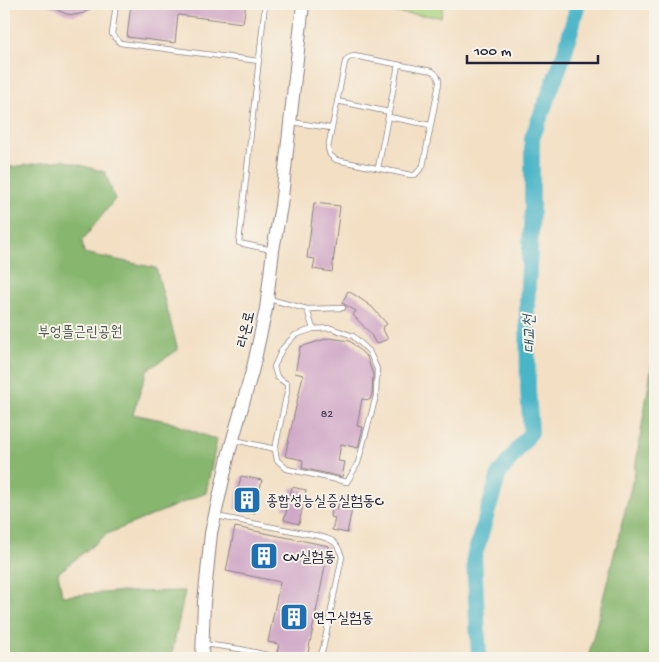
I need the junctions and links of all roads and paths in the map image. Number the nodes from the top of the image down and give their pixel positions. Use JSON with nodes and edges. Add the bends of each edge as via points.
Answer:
{"nodes":[{"id":1,"x":116,"y":4,"type":"edge"},
{"id":2,"x":265,"y":4,"type":"edge"},
{"id":3,"x":303,"y":4,"type":"edge"},
{"id":4,"x":259,"y":61,"type":"junction"},
{"id":5,"x":398,"y":65,"type":"junction"},
{"id":6,"x":337,"y":101,"type":"junction"},
{"id":7,"x":389,"y":115,"type":"junction"},
{"id":8,"x":290,"y":122,"type":"junction"},
{"id":9,"x":430,"y":125,"type":"junction"},
{"id":10,"x":331,"y":128,"type":"junction"},
{"id":11,"x":378,"y":168,"type":"junction"},
{"id":12,"x":273,"y":250,"type":"junction"},
{"id":13,"x":268,"y":298,"type":"junction"},
{"id":14,"x":343,"y":308,"type":"dead end"},
{"id":15,"x":307,"y":309,"type":"junction"},
{"id":16,"x":313,"y":329,"type":"junction"},
{"id":17,"x":233,"y":440,"type":"junction"},
{"id":18,"x":275,"y":449,"type":"junction"},
{"id":19,"x":215,"y":516,"type":"junction"},
{"id":20,"x":202,"y":643,"type":"junction"},
{"id":21,"x":202,"y":658,"type":"edge"},
{"id":22,"x":282,"y":658,"type":"edge"},
{"id":23,"x":316,"y":658,"type":"edge"}],
"edges":[{"from":1,"to":4,"type":"lane","via":[[112,34],[120,43]]},
{"from":2,"to":4,"type":"lane"},
{"from":3,"to":8,"type":"main road","name":"라온로"},
{"from":4,"to":12,"type":"lane","via":[[239,243]]},
{"from":5,"to":6,"type":"lane","via":[[354,56],[348,58]]},
{"from":5,"to":7,"type":"lane"},
{"from":5,"to":9,"type":"lane","via":[[432,71],[439,78]]},
{"from":6,"to":7,"type":"lane"},
{"from":6,"to":10,"type":"lane"},
{"from":7,"to":9,"type":"lane"},
{"from":7,"to":11,"type":"lane"},
{"from":8,"to":10,"type":"lane"},
{"from":8,"to":12,"type":"main road","name":"라온로"},
{"from":9,"to":11,"type":"lane","via":[[423,166],[415,175]]},
{"from":10,"to":11,"type":"lane","via":[[330,155],[336,160]]},
{"from":12,"to":13,"type":"main road","name":"라온로"},
{"from":13,"to":15,"type":"lane"},
{"from":13,"to":17,"type":"main road","name":"라온로"},
{"from":14,"to":15,"type":"lane"},
{"from":15,"to":16,"type":"lane"},
{"from":16,"to":18,"type":"lane","via":[[295,335],[282,349],[274,367],[277,377],[287,384]]},
{"from":16,"to":18,"type":"lane","via":[[331,328],[353,336],[369,350],[377,369],[376,396],[358,463],[347,482],[287,469],[276,460]]},
{"from":17,"to":18,"type":"lane"},
{"from":17,"to":19,"type":"main road","name":"라온로"},
{"from":19,"to":20,"type":"main road","name":"라온로"},
{"from":19,"to":23,"type":"lane","via":[[319,536],[331,540],[339,548],[342,557],[325,640],[320,656]]},
{"from":20,"to":21,"type":"main road","name":"라온로"},
{"from":20,"to":22,"type":"lane"}]}
